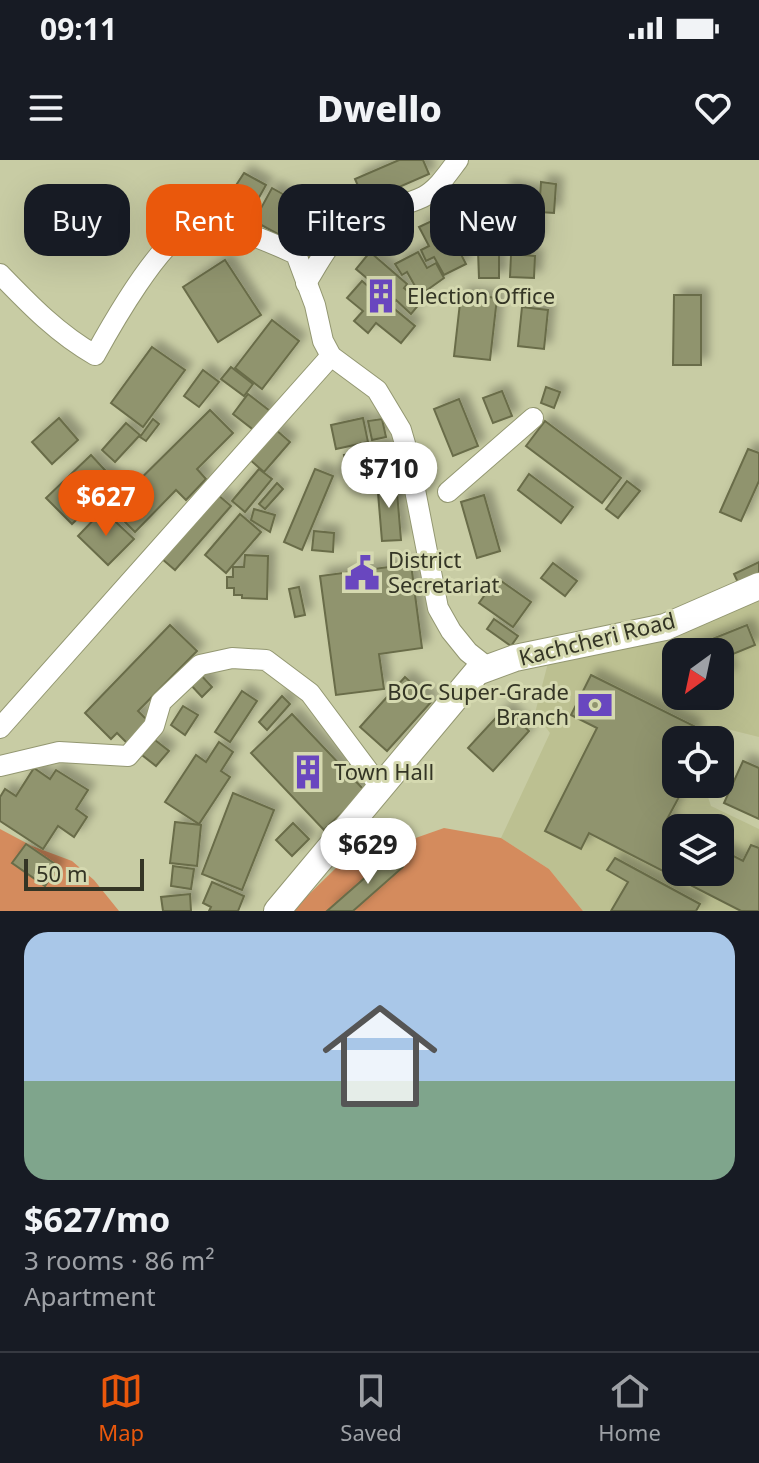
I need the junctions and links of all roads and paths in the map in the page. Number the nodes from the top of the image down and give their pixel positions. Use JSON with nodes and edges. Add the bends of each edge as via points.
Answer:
{"nodes":[{"id":1,"x":458,"y":160,"type":"edge"},
{"id":2,"x":0,"y":274,"type":"edge"},
{"id":3,"x":306,"y":283,"type":"junction"},
{"id":4,"x":331,"y":356,"type":"junction"},
{"id":5,"x":533,"y":418,"type":"dead end"},
{"id":6,"x":448,"y":492,"type":"dead end"},
{"id":7,"x":759,"y":586,"type":"edge"},
{"id":8,"x":487,"y":667,"type":"junction"},
{"id":9,"x":0,"y":728,"type":"edge"},
{"id":10,"x":0,"y":766,"type":"edge"},
{"id":11,"x":381,"y":788,"type":"junction"},
{"id":12,"x":277,"y":911,"type":"edge"}],
"edges":[{"from":1,"to":3,"type":"street","via":[[424,196],[350,226]]},
{"from":2,"to":3,"type":"street","via":[[44,319],[95,355],[165,249],[189,229],[212,225],[256,235],[296,254]]},
{"from":3,"to":4,"type":"street"},
{"from":4,"to":8,"type":"street","via":[[377,390],[401,430],[438,608],[468,652]]},
{"from":4,"to":9,"type":"street"},
{"from":5,"to":6,"type":"street"},
{"from":7,"to":8,"type":"main road","name":"Kachcheri Road","via":[[665,627]]},
{"from":8,"to":11,"type":"main road","via":[[467,681]]},
{"from":10,"to":11,"type":"street","via":[[59,752],[128,756],[154,726],[161,702],[200,665],[232,658],[266,660],[310,693]]},
{"from":11,"to":12,"type":"main road"}]}
